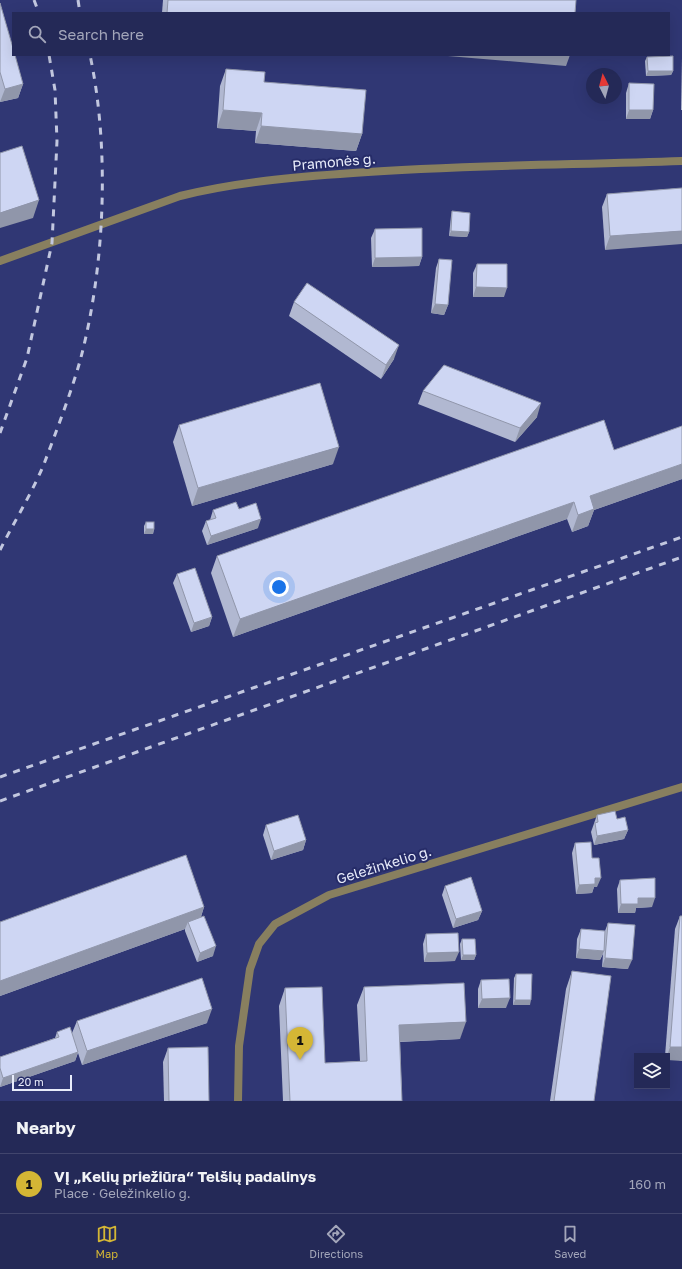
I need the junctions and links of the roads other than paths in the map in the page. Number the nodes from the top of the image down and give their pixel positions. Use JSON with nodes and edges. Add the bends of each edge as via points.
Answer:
{"nodes":[{"id":1,"x":682,"y":161,"type":"edge"},
{"id":2,"x":0,"y":261,"type":"edge"},
{"id":3,"x":682,"y":787,"type":"edge"},
{"id":4,"x":238,"y":1101,"type":"edge"}],
"edges":[{"from":1,"to":2,"type":"street","name":"Pramonės g.","via":[[496,165],[296,178],[217,187],[180,196]]},
{"from":3,"to":4,"type":"street","name":"Geležinkelio g.","via":[[329,895],[275,924],[259,944],[250,969],[239,1046]]}]}
